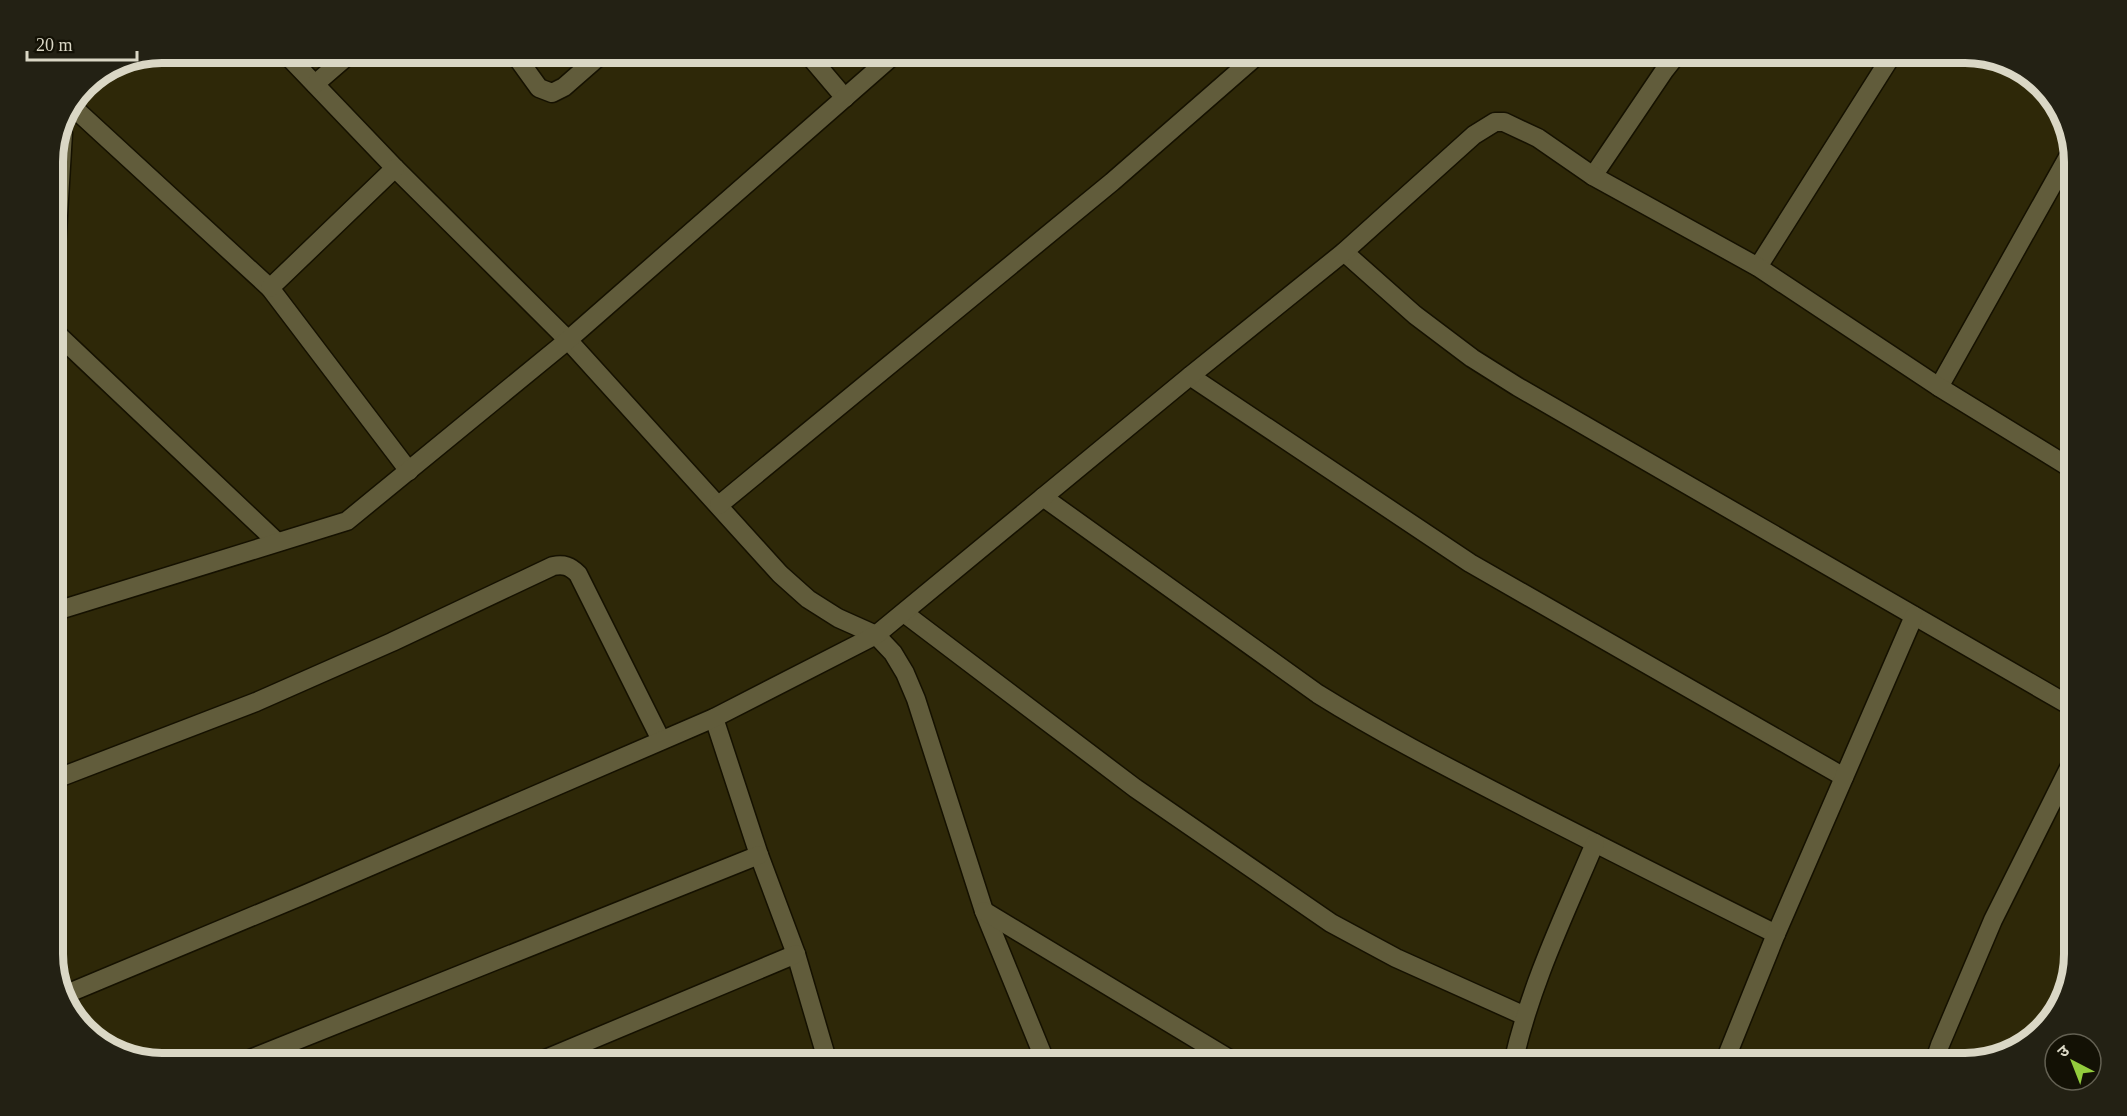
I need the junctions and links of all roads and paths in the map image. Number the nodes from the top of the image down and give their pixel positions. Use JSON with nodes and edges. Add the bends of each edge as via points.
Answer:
{"nodes":[{"id":1,"x":295,"y":63,"type":"edge"},
{"id":2,"x":339,"y":63,"type":"edge"},
{"id":3,"x":521,"y":63,"type":"edge"},
{"id":4,"x":591,"y":63,"type":"edge"},
{"id":5,"x":815,"y":63,"type":"edge"},
{"id":6,"x":885,"y":63,"type":"edge"},
{"id":7,"x":1248,"y":63,"type":"edge"},
{"id":8,"x":1671,"y":63,"type":"edge"},
{"id":9,"x":1887,"y":63,"type":"edge"},
{"id":10,"x":315,"y":84,"type":"junction"},
{"id":11,"x":845,"y":98,"type":"junction"},
{"id":12,"x":77,"y":111,"type":"edge"},
{"id":13,"x":2064,"y":164,"type":"edge"},
{"id":14,"x":395,"y":168,"type":"junction"},
{"id":15,"x":1593,"y":176,"type":"junction"},
{"id":16,"x":1344,"y":252,"type":"junction"},
{"id":17,"x":1758,"y":267,"type":"junction"},
{"id":18,"x":270,"y":288,"type":"junction"},
{"id":19,"x":63,"y":339,"type":"edge"},
{"id":20,"x":568,"y":340,"type":"junction"},
{"id":21,"x":1190,"y":376,"type":"junction"},
{"id":22,"x":1940,"y":387,"type":"junction"},
{"id":23,"x":2064,"y":464,"type":"edge"},
{"id":24,"x":410,"y":471,"type":"junction"},
{"id":25,"x":1043,"y":497,"type":"junction"},
{"id":26,"x":719,"y":505,"type":"junction"},
{"id":27,"x":278,"y":542,"type":"junction"},
{"id":28,"x":63,"y":609,"type":"edge"},
{"id":29,"x":904,"y":613,"type":"junction"},
{"id":30,"x":1914,"y":616,"type":"junction"},
{"id":31,"x":876,"y":634,"type":"junction"},
{"id":32,"x":2064,"y":702,"type":"edge"},
{"id":33,"x":714,"y":718,"type":"junction"},
{"id":34,"x":661,"y":740,"type":"junction"},
{"id":35,"x":63,"y":776,"type":"edge"},
{"id":36,"x":1844,"y":777,"type":"junction"},
{"id":37,"x":2064,"y":778,"type":"edge"},
{"id":38,"x":1595,"y":843,"type":"junction"},
{"id":39,"x":759,"y":855,"type":"junction"},
{"id":40,"x":984,"y":911,"type":"junction"},
{"id":41,"x":1776,"y":934,"type":"junction"},
{"id":42,"x":796,"y":954,"type":"junction"},
{"id":43,"x":71,"y":992,"type":"edge"},
{"id":44,"x":1525,"y":1016,"type":"junction"},
{"id":45,"x":267,"y":1053,"type":"edge"},
{"id":46,"x":562,"y":1053,"type":"edge"},
{"id":47,"x":825,"y":1053,"type":"edge"},
{"id":48,"x":1042,"y":1053,"type":"edge"},
{"id":49,"x":1218,"y":1053,"type":"edge"},
{"id":50,"x":1516,"y":1053,"type":"edge"},
{"id":51,"x":1728,"y":1053,"type":"edge"},
{"id":52,"x":1937,"y":1053,"type":"edge"}],
"edges":[{"from":1,"to":10,"type":"street"},
{"from":2,"to":10,"type":"street"},
{"from":3,"to":4,"type":"street","via":[[539,88],[552,93]]},
{"from":5,"to":11,"type":"street"},
{"from":6,"to":11,"type":"street"},
{"from":7,"to":26,"type":"street","via":[[1112,182]]},
{"from":8,"to":15,"type":"street"},
{"from":9,"to":17,"type":"street"},
{"from":10,"to":14,"type":"street"},
{"from":11,"to":20,"type":"street"},
{"from":12,"to":18,"type":"street"},
{"from":13,"to":22,"type":"street"},
{"from":14,"to":18,"type":"street"},
{"from":14,"to":20,"type":"street"},
{"from":15,"to":16,"type":"street","via":[[1538,138],[1504,122],[1495,122],[1474,135]]},
{"from":15,"to":17,"type":"street"},
{"from":16,"to":21,"type":"street"},
{"from":16,"to":30,"type":"street","via":[[1414,315],[1472,358]]},
{"from":17,"to":22,"type":"street"},
{"from":18,"to":24,"type":"street"},
{"from":19,"to":27,"type":"street"},
{"from":20,"to":24,"type":"street"},
{"from":20,"to":26,"type":"street"},
{"from":21,"to":25,"type":"street"},
{"from":21,"to":36,"type":"street","via":[[1470,563]]},
{"from":22,"to":23,"type":"street"},
{"from":24,"to":27,"type":"street","via":[[346,521]]},
{"from":25,"to":29,"type":"street"},
{"from":25,"to":38,"type":"street","via":[[1356,718]]},
{"from":26,"to":31,"type":"street","via":[[780,574],[808,599],[838,618]]},
{"from":27,"to":28,"type":"street"},
{"from":29,"to":31,"type":"street"},
{"from":29,"to":44,"type":"street","via":[[1135,788],[1330,923],[1396,958]]},
{"from":30,"to":32,"type":"street"},
{"from":30,"to":36,"type":"street"},
{"from":31,"to":33,"type":"street"},
{"from":31,"to":40,"type":"street","via":[[893,653],[916,699]]},
{"from":33,"to":34,"type":"street"},
{"from":33,"to":39,"type":"street"},
{"from":34,"to":35,"type":"street","via":[[578,574],[563,565],[553,566],[256,702]]},
{"from":34,"to":43,"type":"street"},
{"from":36,"to":41,"type":"street"},
{"from":37,"to":52,"type":"street","via":[[1993,920]]},
{"from":38,"to":41,"type":"street"},
{"from":38,"to":44,"type":"street"},
{"from":39,"to":42,"type":"street"},
{"from":39,"to":45,"type":"street"},
{"from":40,"to":48,"type":"street"},
{"from":40,"to":49,"type":"street"},
{"from":41,"to":51,"type":"street"},
{"from":42,"to":46,"type":"street"},
{"from":42,"to":47,"type":"street"},
{"from":44,"to":50,"type":"street"}]}
